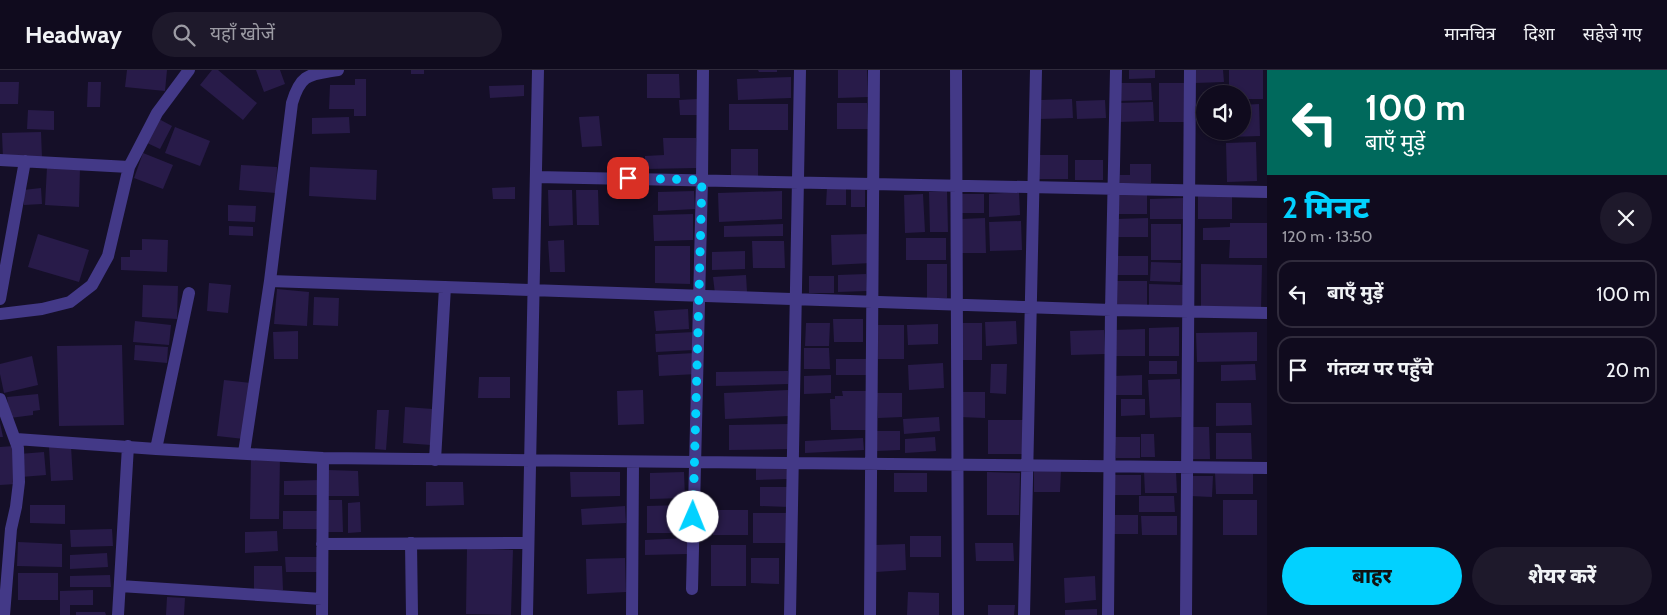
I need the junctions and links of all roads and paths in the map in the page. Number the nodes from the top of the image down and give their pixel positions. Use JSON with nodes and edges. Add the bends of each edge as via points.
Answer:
{"nodes":[{"id":1,"x":189,"y":70,"type":"edge"},
{"id":2,"x":338,"y":70,"type":"edge"},
{"id":3,"x":538,"y":70,"type":"edge"},
{"id":4,"x":703,"y":70,"type":"edge"},
{"id":5,"x":800,"y":70,"type":"edge"},
{"id":6,"x":874,"y":70,"type":"edge"},
{"id":7,"x":956,"y":70,"type":"edge"},
{"id":8,"x":1036,"y":70,"type":"edge"},
{"id":9,"x":1116,"y":70,"type":"edge"},
{"id":10,"x":1190,"y":70,"type":"edge"},
{"id":11,"x":0,"y":160,"type":"edge"},
{"id":12,"x":24,"y":161,"type":"junction"},
{"id":13,"x":130,"y":166,"type":"junction"},
{"id":14,"x":536,"y":177,"type":"junction"},
{"id":15,"x":702,"y":180,"type":"junction"},
{"id":16,"x":797,"y":182,"type":"junction"},
{"id":17,"x":873,"y":184,"type":"junction"},
{"id":18,"x":957,"y":185,"type":"junction"},
{"id":19,"x":1033,"y":187,"type":"junction"},
{"id":20,"x":1115,"y":188,"type":"junction"},
{"id":21,"x":1189,"y":190,"type":"junction"},
{"id":22,"x":1267,"y":192,"type":"edge"},
{"id":23,"x":270,"y":281,"type":"junction"},
{"id":24,"x":445,"y":287,"type":"junction"},
{"id":25,"x":534,"y":289,"type":"junction"},
{"id":26,"x":189,"y":293,"type":"dead end"},
{"id":27,"x":699,"y":295,"type":"junction"},
{"id":28,"x":796,"y":298,"type":"junction"},
{"id":29,"x":0,"y":299,"type":"edge"},
{"id":30,"x":872,"y":300,"type":"junction"},
{"id":31,"x":958,"y":303,"type":"junction"},
{"id":32,"x":1031,"y":306,"type":"junction"},
{"id":33,"x":1110,"y":310,"type":"junction"},
{"id":34,"x":1188,"y":311,"type":"junction"},
{"id":35,"x":1267,"y":313,"type":"edge"},
{"id":36,"x":0,"y":314,"type":"edge"},
{"id":37,"x":0,"y":401,"type":"edge"},
{"id":38,"x":16,"y":439,"type":"junction"},
{"id":39,"x":128,"y":446,"type":"junction"},
{"id":40,"x":156,"y":449,"type":"junction"},
{"id":41,"x":244,"y":453,"type":"junction"},
{"id":42,"x":323,"y":458,"type":"junction"},
{"id":43,"x":435,"y":460,"type":"junction"},
{"id":44,"x":530,"y":460,"type":"junction"},
{"id":45,"x":633,"y":462,"type":"junction"},
{"id":46,"x":695,"y":462,"type":"junction"},
{"id":47,"x":792,"y":463,"type":"junction"},
{"id":48,"x":871,"y":464,"type":"junction"},
{"id":49,"x":958,"y":465,"type":"junction"},
{"id":50,"x":1027,"y":466,"type":"junction"},
{"id":51,"x":1110,"y":466,"type":"junction"},
{"id":52,"x":1187,"y":468,"type":"junction"},
{"id":53,"x":1267,"y":468,"type":"edge"},
{"id":54,"x":6,"y":528,"type":"edge"},
{"id":55,"x":411,"y":543,"type":"junction"},
{"id":56,"x":528,"y":543,"type":"junction"},
{"id":57,"x":322,"y":544,"type":"junction"},
{"id":58,"x":120,"y":586,"type":"junction"},
{"id":59,"x":692,"y":589,"type":"dead end"},
{"id":60,"x":322,"y":599,"type":"junction"},
{"id":61,"x":4,"y":615,"type":"edge"},
{"id":62,"x":118,"y":615,"type":"edge"},
{"id":63,"x":322,"y":615,"type":"edge"},
{"id":64,"x":412,"y":615,"type":"edge"},
{"id":65,"x":527,"y":615,"type":"edge"},
{"id":66,"x":632,"y":615,"type":"edge"},
{"id":67,"x":790,"y":615,"type":"edge"},
{"id":68,"x":870,"y":615,"type":"edge"},
{"id":69,"x":958,"y":615,"type":"edge"},
{"id":70,"x":1024,"y":615,"type":"edge"},
{"id":71,"x":1108,"y":615,"type":"edge"},
{"id":72,"x":1186,"y":615,"type":"edge"}],
"edges":[{"from":1,"to":13,"type":"street","via":[[157,113]]},
{"from":2,"to":23,"type":"street","via":[[309,75],[297,88],[292,103]]},
{"from":3,"to":14,"type":"street"},
{"from":4,"to":15,"type":"street"},
{"from":5,"to":16,"type":"street"},
{"from":6,"to":17,"type":"street"},
{"from":7,"to":18,"type":"street"},
{"from":8,"to":19,"type":"street"},
{"from":9,"to":20,"type":"street"},
{"from":10,"to":21,"type":"street"},
{"from":11,"to":12,"type":"street"},
{"from":12,"to":13,"type":"street"},
{"from":12,"to":29,"type":"street"},
{"from":13,"to":36,"type":"street","via":[[108,256],[92,285],[70,302]]},
{"from":14,"to":15,"type":"street"},
{"from":14,"to":25,"type":"street"},
{"from":15,"to":16,"type":"street"},
{"from":15,"to":27,"type":"street"},
{"from":16,"to":17,"type":"street"},
{"from":16,"to":28,"type":"street"},
{"from":17,"to":18,"type":"street"},
{"from":17,"to":30,"type":"street"},
{"from":18,"to":19,"type":"street"},
{"from":18,"to":31,"type":"street"},
{"from":19,"to":20,"type":"street"},
{"from":19,"to":32,"type":"street"},
{"from":20,"to":21,"type":"street"},
{"from":20,"to":33,"type":"street"},
{"from":21,"to":22,"type":"street"},
{"from":21,"to":34,"type":"street"},
{"from":23,"to":24,"type":"street"},
{"from":23,"to":41,"type":"street"},
{"from":24,"to":25,"type":"street"},
{"from":24,"to":43,"type":"street"},
{"from":25,"to":27,"type":"street"},
{"from":25,"to":44,"type":"street"},
{"from":26,"to":40,"type":"street"},
{"from":27,"to":28,"type":"street"},
{"from":27,"to":46,"type":"street"},
{"from":28,"to":30,"type":"street"},
{"from":28,"to":47,"type":"street"},
{"from":30,"to":31,"type":"street"},
{"from":30,"to":48,"type":"street"},
{"from":31,"to":32,"type":"street"},
{"from":31,"to":49,"type":"street"},
{"from":32,"to":33,"type":"street"},
{"from":32,"to":50,"type":"street"},
{"from":33,"to":34,"type":"street"},
{"from":33,"to":51,"type":"street"},
{"from":34,"to":35,"type":"street"},
{"from":34,"to":52,"type":"street"},
{"from":37,"to":38,"type":"street"},
{"from":38,"to":39,"type":"street"},
{"from":38,"to":54,"type":"street","via":[[19,482],[16,507]]},
{"from":39,"to":40,"type":"street"},
{"from":39,"to":58,"type":"street"},
{"from":40,"to":41,"type":"street"},
{"from":41,"to":42,"type":"street"},
{"from":42,"to":43,"type":"street"},
{"from":42,"to":57,"type":"street"},
{"from":43,"to":44,"type":"street"},
{"from":44,"to":45,"type":"street"},
{"from":44,"to":56,"type":"street"},
{"from":45,"to":46,"type":"street"},
{"from":45,"to":66,"type":"street"},
{"from":46,"to":47,"type":"street"},
{"from":46,"to":59,"type":"street"},
{"from":47,"to":48,"type":"street"},
{"from":47,"to":67,"type":"street"},
{"from":48,"to":49,"type":"street"},
{"from":48,"to":68,"type":"street"},
{"from":49,"to":50,"type":"street"},
{"from":49,"to":69,"type":"street"},
{"from":50,"to":51,"type":"street"},
{"from":50,"to":70,"type":"street"},
{"from":51,"to":52,"type":"street"},
{"from":51,"to":71,"type":"street"},
{"from":52,"to":53,"type":"street"},
{"from":52,"to":72,"type":"street"},
{"from":54,"to":61,"type":"street"},
{"from":55,"to":56,"type":"street"},
{"from":55,"to":57,"type":"street"},
{"from":55,"to":64,"type":"street"},
{"from":56,"to":65,"type":"street"},
{"from":57,"to":60,"type":"street"},
{"from":58,"to":60,"type":"street"},
{"from":58,"to":62,"type":"street"},
{"from":60,"to":63,"type":"street"}]}
